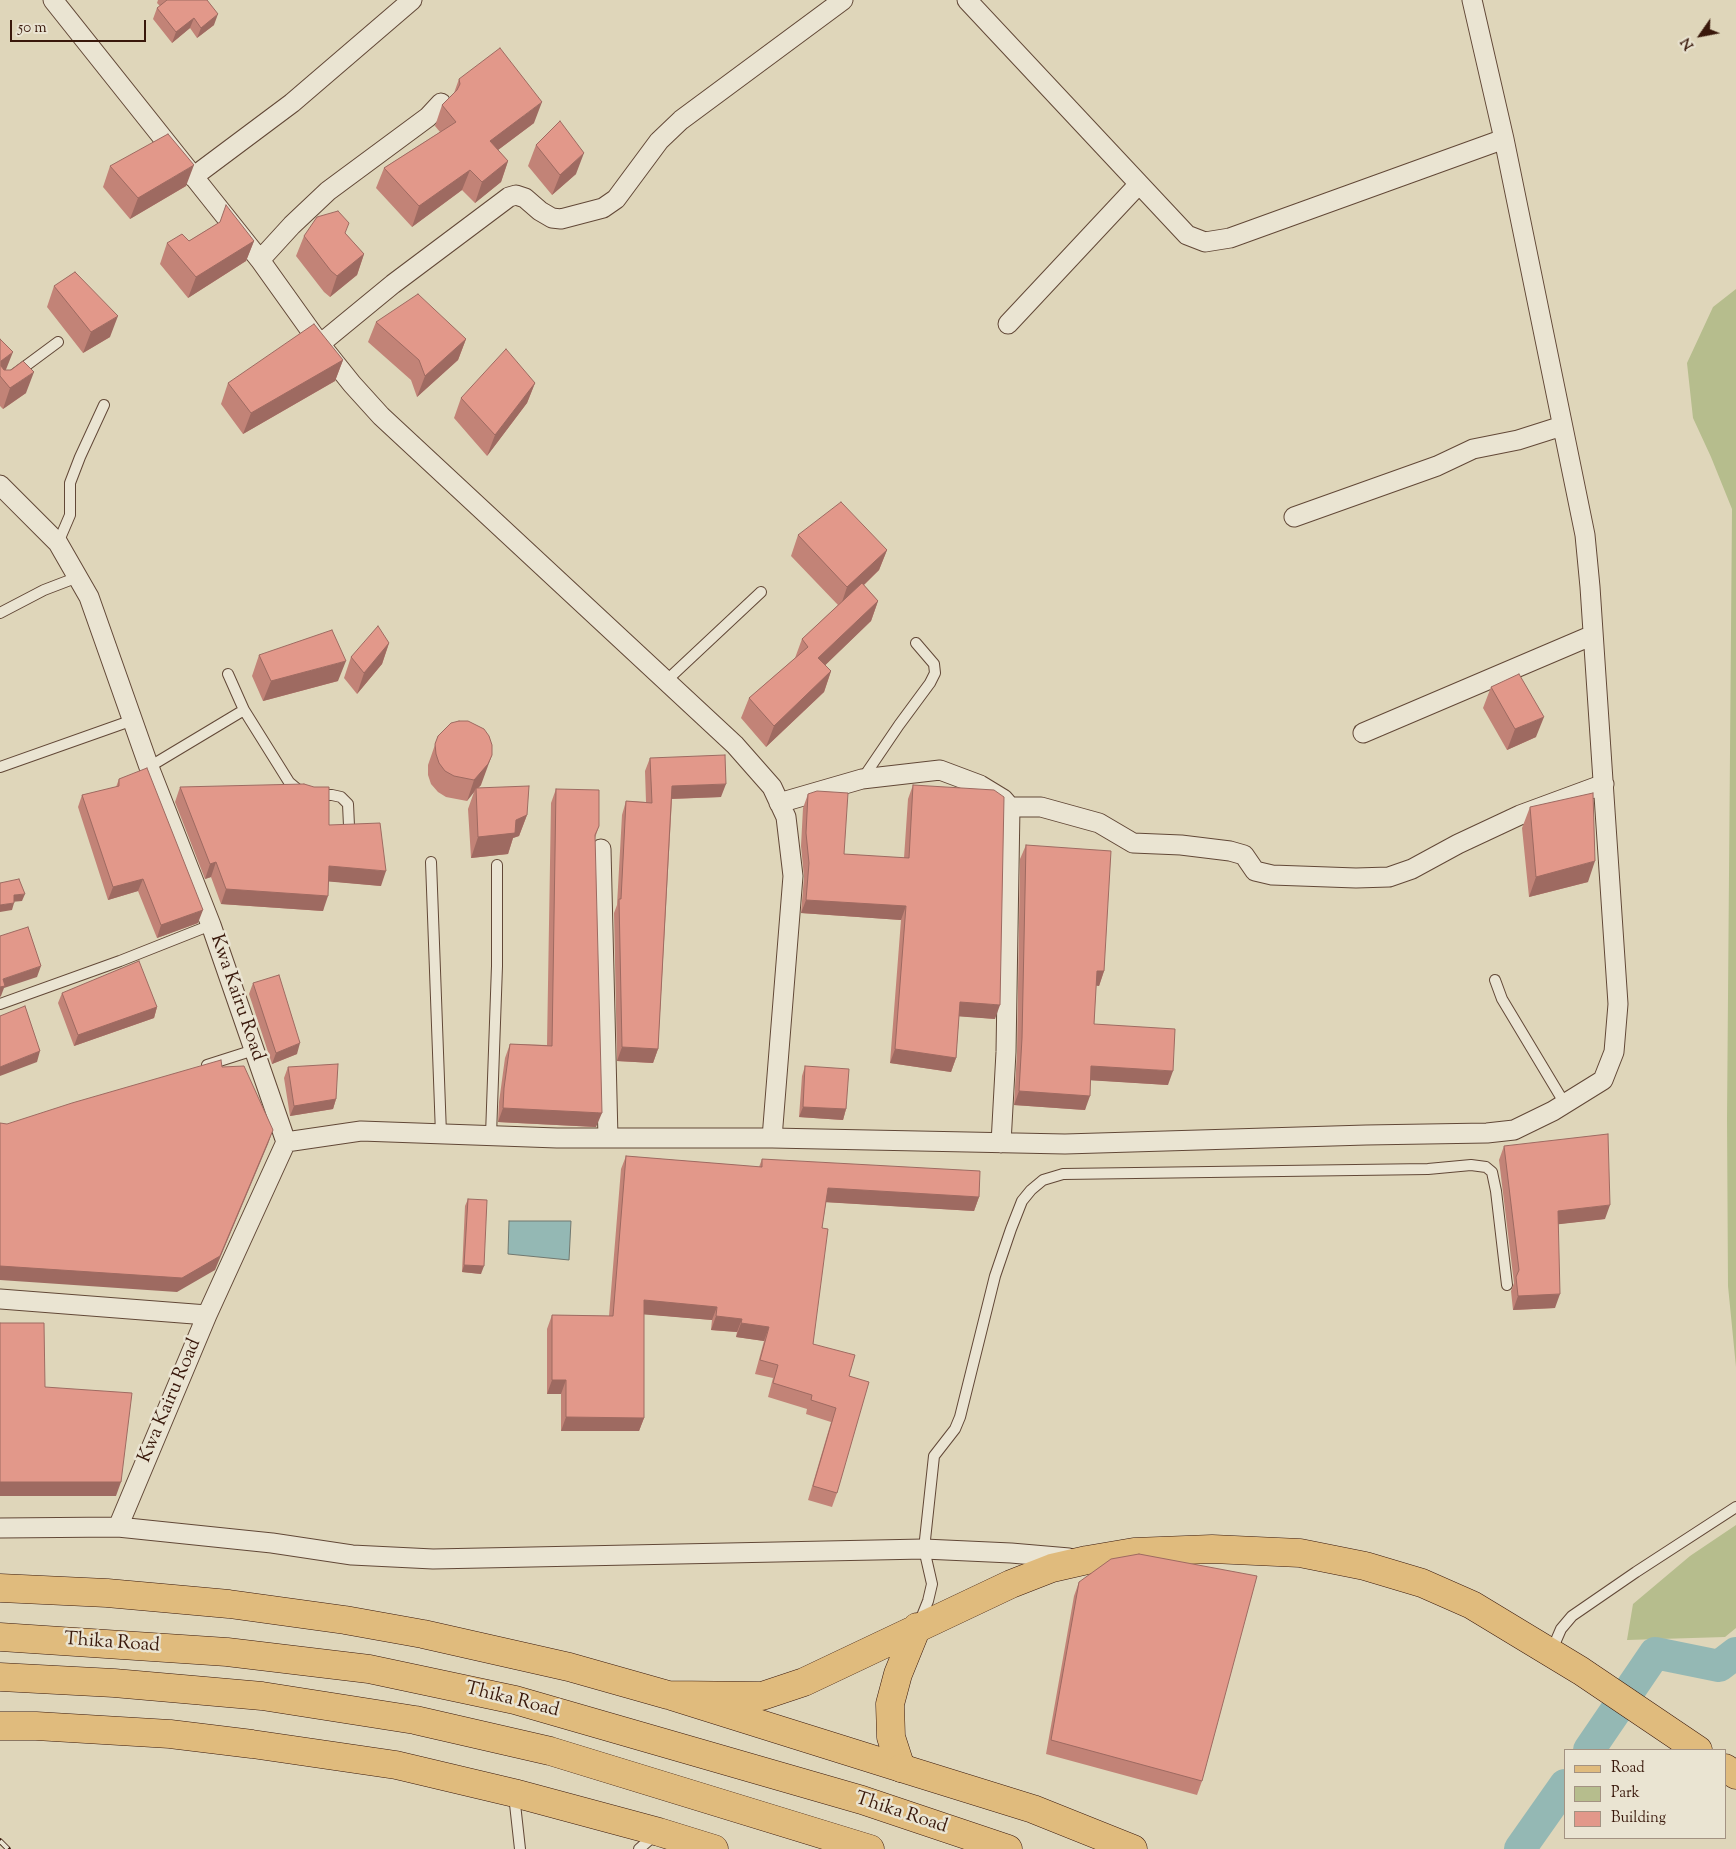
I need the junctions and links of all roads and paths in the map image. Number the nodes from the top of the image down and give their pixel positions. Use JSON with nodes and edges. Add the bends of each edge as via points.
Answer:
{"nodes":[{"id":1,"x":53,"y":0,"type":"edge"},
{"id":2,"x":412,"y":0,"type":"edge"},
{"id":3,"x":844,"y":0,"type":"edge"},
{"id":4,"x":968,"y":0,"type":"edge"},
{"id":5,"x":1472,"y":0,"type":"edge"},
{"id":6,"x":441,"y":103,"type":"edge"},
{"id":7,"x":1504,"y":139,"type":"junction"},
{"id":8,"x":193,"y":177,"type":"junction"},
{"id":9,"x":1139,"y":184,"type":"junction"},
{"id":10,"x":260,"y":260,"type":"junction"},
{"id":11,"x":1008,"y":324,"type":"dead end"},
{"id":12,"x":58,"y":342,"type":"dead end"},
{"id":13,"x":320,"y":344,"type":"junction"},
{"id":14,"x":0,"y":384,"type":"edge"},
{"id":15,"x":104,"y":405,"type":"dead end"},
{"id":16,"x":1562,"y":426,"type":"junction"},
{"id":17,"x":0,"y":485,"type":"edge"},
{"id":18,"x":1294,"y":517,"type":"dead end"},
{"id":19,"x":58,"y":543,"type":"junction"},
{"id":20,"x":78,"y":577,"type":"junction"},
{"id":21,"x":761,"y":592,"type":"dead end"},
{"id":22,"x":0,"y":614,"type":"edge"},
{"id":23,"x":1594,"y":635,"type":"junction"},
{"id":24,"x":916,"y":643,"type":"dead end"},
{"id":25,"x":228,"y":674,"type":"dead end"},
{"id":26,"x":666,"y":681,"type":"junction"},
{"id":27,"x":244,"y":710,"type":"junction"},
{"id":28,"x":133,"y":720,"type":"junction"},
{"id":29,"x":1363,"y":733,"type":"dead end"},
{"id":30,"x":0,"y":767,"type":"edge"},
{"id":31,"x":149,"y":767,"type":"junction"},
{"id":32,"x":862,"y":779,"type":"junction"},
{"id":33,"x":1604,"y":784,"type":"junction"},
{"id":34,"x":779,"y":803,"type":"junction"},
{"id":35,"x":1010,"y":807,"type":"junction"},
{"id":36,"x":349,"y":826,"type":"edge"},
{"id":37,"x":601,"y":849,"type":"dead end"},
{"id":38,"x":431,"y":862,"type":"dead end"},
{"id":39,"x":498,"y":866,"type":"dead end"},
{"id":40,"x":211,"y":925,"type":"junction"},
{"id":41,"x":1494,"y":980,"type":"dead end"},
{"id":42,"x":0,"y":1004,"type":"edge"},
{"id":43,"x":254,"y":1050,"type":"junction"},
{"id":44,"x":197,"y":1068,"type":"edge"},
{"id":45,"x":1565,"y":1104,"type":"junction"},
{"id":46,"x":441,"y":1134,"type":"junction"},
{"id":47,"x":491,"y":1136,"type":"junction"},
{"id":48,"x":608,"y":1138,"type":"junction"},
{"id":49,"x":772,"y":1138,"type":"junction"},
{"id":50,"x":286,"y":1142,"type":"junction"},
{"id":51,"x":1001,"y":1143,"type":"junction"},
{"id":52,"x":1507,"y":1285,"type":"dead end"},
{"id":53,"x":0,"y":1299,"type":"edge"},
{"id":54,"x":207,"y":1315,"type":"junction"},
{"id":55,"x":1736,"y":1507,"type":"edge"},
{"id":56,"x":118,"y":1527,"type":"junction"},
{"id":57,"x":0,"y":1528,"type":"edge"},
{"id":58,"x":924,"y":1549,"type":"junction"},
{"id":59,"x":1087,"y":1560,"type":"junction"},
{"id":60,"x":0,"y":1588,"type":"edge"},
{"id":61,"x":917,"y":1627,"type":"junction"},
{"id":62,"x":0,"y":1637,"type":"edge"},
{"id":63,"x":1551,"y":1653,"type":"junction"},
{"id":64,"x":0,"y":1678,"type":"edge"},
{"id":65,"x":668,"y":1695,"type":"junction"},
{"id":66,"x":0,"y":1726,"type":"edge"},
{"id":67,"x":1688,"y":1743,"type":"edge"},
{"id":68,"x":901,"y":1768,"type":"junction"},
{"id":69,"x":514,"y":1793,"type":"junction"},
{"id":70,"x":649,"y":1840,"type":"edge"},
{"id":71,"x":520,"y":1849,"type":"edge"},
{"id":72,"x":714,"y":1849,"type":"edge"},
{"id":73,"x":870,"y":1849,"type":"edge"},
{"id":74,"x":1008,"y":1849,"type":"edge"},
{"id":75,"x":1133,"y":1849,"type":"edge"}],
"edges":[{"from":1,"to":8,"type":"street"},
{"from":2,"to":8,"type":"street","via":[[292,104]]},
{"from":3,"to":13,"type":"street","via":[[681,120],[659,141],[616,199],[604,208],[561,219],[552,218],[525,198],[509,197],[393,284]]},
{"from":4,"to":9,"type":"street"},
{"from":5,"to":7,"type":"street"},
{"from":6,"to":10,"type":"street","via":[[428,117],[328,191]]},
{"from":7,"to":9,"type":"street","via":[[1230,238],[1205,242],[1187,235]]},
{"from":7,"to":16,"type":"street"},
{"from":8,"to":10,"type":"street"},
{"from":9,"to":11,"type":"street"},
{"from":10,"to":13,"type":"street"},
{"from":12,"to":14,"type":"lane"},
{"from":13,"to":26,"type":"street","via":[[381,416]]},
{"from":15,"to":19,"type":"lane","via":[[70,483],[70,515]]},
{"from":16,"to":18,"type":"street","via":[[1518,440],[1473,449],[1437,466]]},
{"from":16,"to":23,"type":"street","via":[[1584,535]]},
{"from":17,"to":19,"type":"street","name":"Kwa Kairu Road"},
{"from":19,"to":20,"type":"street","name":"Kwa Kairu Road"},
{"from":20,"to":22,"type":"lane","via":[[44,590]]},
{"from":20,"to":28,"type":"street","name":"Kwa Kairu Road","via":[[89,597]]},
{"from":21,"to":26,"type":"lane"},
{"from":23,"to":29,"type":"street"},
{"from":23,"to":33,"type":"street"},
{"from":24,"to":32,"type":"lane","via":[[934,664],[935,673]]},
{"from":25,"to":27,"type":"lane"},
{"from":26,"to":34,"type":"street","via":[[735,745],[772,787]]},
{"from":27,"to":31,"type":"lane"},
{"from":27,"to":36,"type":"lane","via":[[289,782],[299,792],[309,795],[341,797],[348,804]]},
{"from":28,"to":30,"type":"lane"},
{"from":28,"to":31,"type":"street","name":"Kwa Kairu Road"},
{"from":31,"to":40,"type":"street","name":"Kwa Kairu Road"},
{"from":32,"to":34,"type":"street"},
{"from":32,"to":35,"type":"street","via":[[940,770],[980,785]]},
{"from":33,"to":35,"type":"street","via":[[1520,815],[1389,878],[1272,875],[1255,871],[1244,855],[1230,851],[1133,843],[1098,823],[1041,807]]},
{"from":33,"to":45,"type":"street","via":[[1618,1004],[1614,1052],[1603,1080]]},
{"from":34,"to":49,"type":"street","via":[[786,817],[793,876]]},
{"from":35,"to":51,"type":"street","via":[[1006,1052]]},
{"from":37,"to":48,"type":"street"},
{"from":38,"to":46,"type":"lane"},
{"from":39,"to":47,"type":"lane"},
{"from":40,"to":42,"type":"lane"},
{"from":40,"to":43,"type":"street","name":"Kwa Kairu Road"},
{"from":41,"to":45,"type":"lane"},
{"from":43,"to":44,"type":"lane"},
{"from":43,"to":50,"type":"street","name":"Kwa Kairu Road"},
{"from":45,"to":51,"type":"street","via":[[1514,1130],[1487,1133]]},
{"from":46,"to":47,"type":"street"},
{"from":46,"to":50,"type":"street","via":[[361,1131]]},
{"from":47,"to":48,"type":"street"},
{"from":48,"to":49,"type":"street"},
{"from":49,"to":51,"type":"street"},
{"from":50,"to":54,"type":"street","name":"Kwa Kairu Road"},
{"from":52,"to":58,"type":"lane","via":[[1496,1191],[1492,1172],[1486,1167],[1063,1174],[1043,1180],[1022,1201],[995,1276],[960,1417],[934,1456]]},
{"from":53,"to":54,"type":"street"},
{"from":54,"to":56,"type":"street","name":"Kwa Kairu Road"},
{"from":55,"to":63,"type":"lane","via":[[1572,1616],[1561,1629]]},
{"from":56,"to":57,"type":"street"},
{"from":56,"to":58,"type":"street","via":[[352,1555],[433,1559]]},
{"from":58,"to":59,"type":"street"},
{"from":58,"to":61,"type":"lane","via":[[932,1584]]},
{"from":59,"to":61,"type":"main road","via":[[1052,1568],[1010,1584]]},
{"from":59,"to":63,"type":"main road","via":[[1134,1552],[1212,1549],[1300,1553],[1356,1564],[1422,1583],[1472,1605]]},
{"from":60,"to":65,"type":"main road","via":[[220,1603],[345,1620],[569,1667]]},
{"from":61,"to":65,"type":"main road","via":[[804,1682],[762,1696]]},
{"from":61,"to":68,"type":"main road","via":[[890,1704],[891,1737]]},
{"from":62,"to":74,"type":"main road","name":"Thika Road","via":[[227,1652],[369,1669],[515,1700],[862,1800]]},
{"from":63,"to":67,"type":"main road"},
{"from":64,"to":73,"type":"main road","name":"Thika Road","via":[[114,1683],[262,1696],[415,1720],[550,1751]]},
{"from":65,"to":68,"type":"main road"},
{"from":66,"to":69,"type":"main road","via":[[170,1734],[252,1744],[396,1765]]},
{"from":68,"to":75,"type":"main road","via":[[1033,1808]]},
{"from":69,"to":70,"type":"main road"},
{"from":69,"to":71,"type":"lane"},
{"from":70,"to":72,"type":"main road"}]}
